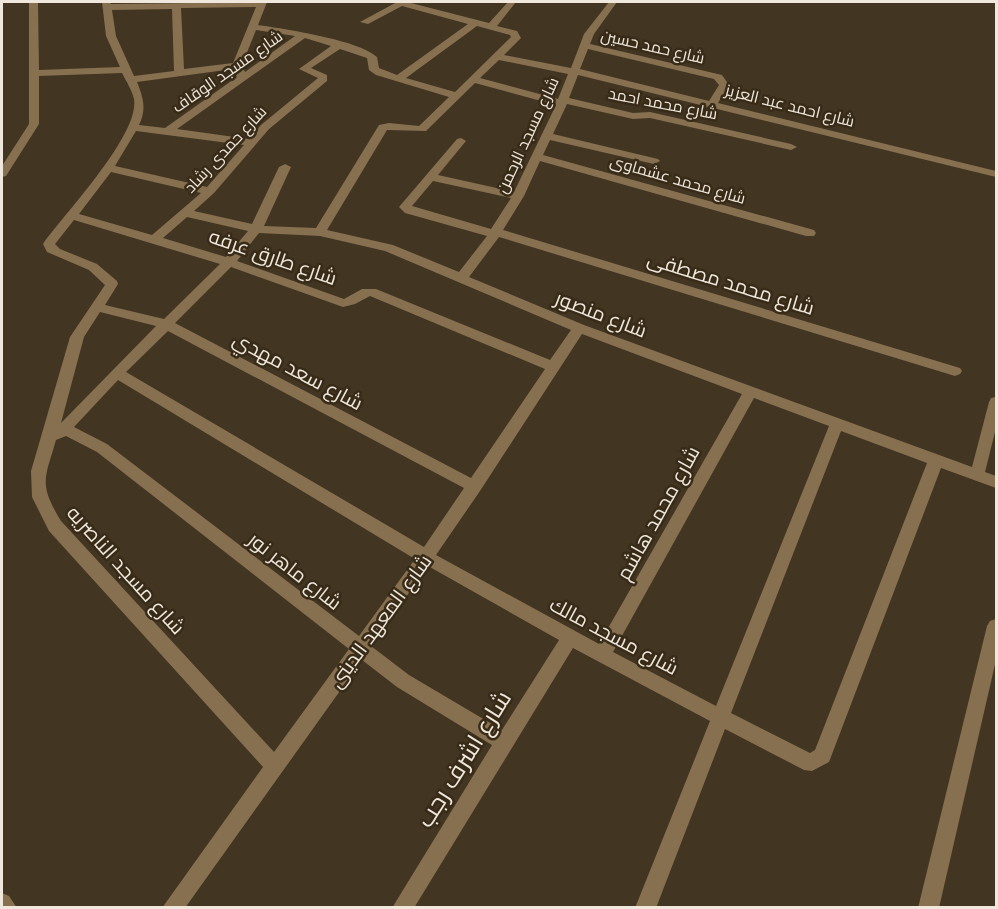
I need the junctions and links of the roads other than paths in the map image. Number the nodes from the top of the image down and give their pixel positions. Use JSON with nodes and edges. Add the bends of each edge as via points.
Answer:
{"nodes":[{"id":1,"x":33,"y":2,"type":"edge"},
{"id":2,"x":402,"y":2,"type":"edge"},
{"id":3,"x":512,"y":2,"type":"edge"},
{"id":4,"x":614,"y":2,"type":"edge"},
{"id":5,"x":262,"y":3,"type":"edge"},
{"id":6,"x":106,"y":4,"type":"edge"},
{"id":7,"x":176,"y":4,"type":"junction"},
{"id":8,"x":365,"y":22,"type":"dead end"},
{"id":9,"x":475,"y":23,"type":"junction"},
{"id":10,"x":254,"y":27,"type":"junction"},
{"id":11,"x":491,"y":27,"type":"junction"},
{"id":12,"x":303,"y":35,"type":"junction"},
{"id":13,"x":339,"y":45,"type":"junction"},
{"id":14,"x":584,"y":45,"type":"junction"},
{"id":15,"x":497,"y":57,"type":"junction"},
{"id":16,"x":237,"y":65,"type":"junction"},
{"id":17,"x":179,"y":72,"type":"junction"},
{"id":18,"x":575,"y":72,"type":"junction"},
{"id":19,"x":33,"y":73,"type":"junction"},
{"id":20,"x":128,"y":75,"type":"junction"},
{"id":21,"x":399,"y":78,"type":"junction"},
{"id":22,"x":243,"y":79,"type":"junction"},
{"id":23,"x":474,"y":80,"type":"junction"},
{"id":24,"x":458,"y":96,"type":"junction"},
{"id":25,"x":563,"y":102,"type":"junction"},
{"id":26,"x":713,"y":103,"type":"junction"},
{"id":27,"x":134,"y":127,"type":"junction"},
{"id":28,"x":168,"y":131,"type":"junction"},
{"id":29,"x":547,"y":136,"type":"junction"},
{"id":30,"x":460,"y":141,"type":"dead end"},
{"id":31,"x":250,"y":142,"type":"junction"},
{"id":32,"x":791,"y":147,"type":"dead end"},
{"id":33,"x":537,"y":156,"type":"junction"},
{"id":34,"x":654,"y":161,"type":"dead end"},
{"id":35,"x":285,"y":167,"type":"dead end"},
{"id":36,"x":108,"y":168,"type":"junction"},
{"id":37,"x":2,"y":174,"type":"edge"},
{"id":38,"x":996,"y":174,"type":"edge"},
{"id":39,"x":429,"y":177,"type":"junction"},
{"id":40,"x":210,"y":190,"type":"junction"},
{"id":41,"x":518,"y":196,"type":"junction"},
{"id":42,"x":186,"y":213,"type":"junction"},
{"id":43,"x":73,"y":216,"type":"junction"},
{"id":44,"x":256,"y":229,"type":"junction"},
{"id":45,"x":320,"y":232,"type":"junction"},
{"id":46,"x":495,"y":233,"type":"junction"},
{"id":47,"x":810,"y":233,"type":"dead end"},
{"id":48,"x":156,"y":238,"type":"junction"},
{"id":49,"x":229,"y":262,"type":"junction"},
{"id":50,"x":462,"y":279,"type":"junction"},
{"id":51,"x":96,"y":306,"type":"junction"},
{"id":52,"x":168,"y":325,"type":"junction"},
{"id":53,"x":579,"y":328,"type":"junction"},
{"id":54,"x":554,"y":367,"type":"junction"},
{"id":55,"x":955,"y":371,"type":"dead end"},
{"id":56,"x":117,"y":374,"type":"junction"},
{"id":57,"x":751,"y":391,"type":"junction"},
{"id":58,"x":996,"y":402,"type":"edge"},
{"id":59,"x":837,"y":423,"type":"junction"},
{"id":60,"x":64,"y":429,"type":"junction"},
{"id":61,"x":46,"y":449,"type":"junction"},
{"id":62,"x":936,"y":460,"type":"junction"},
{"id":63,"x":977,"y":475,"type":"junction"},
{"id":64,"x":996,"y":482,"type":"edge"},
{"id":65,"x":475,"y":487,"type":"junction"},
{"id":66,"x":426,"y":557,"type":"junction"},
{"id":67,"x":996,"y":626,"type":"edge"},
{"id":68,"x":570,"y":637,"type":"junction"},
{"id":69,"x":362,"y":649,"type":"junction"},
{"id":70,"x":602,"y":655,"type":"junction"},
{"id":71,"x":720,"y":715,"type":"junction"},
{"id":72,"x":504,"y":742,"type":"junction"},
{"id":73,"x":274,"y":766,"type":"junction"},
{"id":74,"x":2,"y":903,"type":"edge"},
{"id":75,"x":7,"y":908,"type":"edge"},
{"id":76,"x":172,"y":908,"type":"edge"},
{"id":77,"x":402,"y":908,"type":"edge"},
{"id":78,"x":645,"y":908,"type":"edge"},
{"id":79,"x":927,"y":908,"type":"edge"}],
"edges":[{"from":1,"to":19,"type":"street"},
{"from":2,"to":8,"type":"street"},
{"from":2,"to":9,"type":"street"},
{"from":3,"to":11,"type":"street"},
{"from":4,"to":14,"type":"street","name":"شارع مسجد الرحمن"},
{"from":5,"to":7,"type":"street"},
{"from":5,"to":10,"type":"street"},
{"from":6,"to":7,"type":"street"},
{"from":6,"to":20,"type":"street","via":[[111,36]]},
{"from":7,"to":17,"type":"street"},
{"from":9,"to":11,"type":"street"},
{"from":9,"to":21,"type":"street"},
{"from":10,"to":12,"type":"street"},
{"from":10,"to":16,"type":"street"},
{"from":11,"to":15,"type":"street","via":[[517,35]]},
{"from":12,"to":13,"type":"street"},
{"from":12,"to":22,"type":"street","name":"شارع مسجد الوقاف"},
{"from":13,"to":21,"type":"street","via":[[365,53],[372,57],[374,70]]},
{"from":13,"to":31,"type":"street","name":"شارع حمدى رشاد","via":[[304,69],[323,80]]},
{"from":14,"to":18,"type":"street","name":"شارع مسجد الرحمن"},
{"from":14,"to":26,"type":"street","name":"شارع حمد حسين","via":[[718,77],[724,84]]},
{"from":15,"to":18,"type":"street","name":"شارع احمد عبد العزيز"},
{"from":15,"to":23,"type":"street"},
{"from":16,"to":17,"type":"street"},
{"from":16,"to":22,"type":"street"},
{"from":17,"to":20,"type":"street"},
{"from":18,"to":25,"type":"street","name":"شارع مسجد الرحمن"},
{"from":18,"to":26,"type":"street","name":"شارع احمد عبد العزيز"},
{"from":19,"to":20,"type":"street"},
{"from":19,"to":37,"type":"street","via":[[34,124]]},
{"from":20,"to":27,"type":"street","via":[[139,99]]},
{"from":21,"to":24,"type":"street"},
{"from":22,"to":28,"type":"street","name":"شارع مسجد الوقاف"},
{"from":23,"to":24,"type":"street"},
{"from":23,"to":25,"type":"street","name":"شارع محمد احمد"},
{"from":24,"to":45,"type":"street","via":[[419,131],[383,127]]},
{"from":25,"to":29,"type":"street","name":"شارع مسجد الرحمن"},
{"from":25,"to":32,"type":"street","name":"شارع محمد احمد","via":[[633,116],[650,115]]},
{"from":26,"to":38,"type":"street","name":"شارع احمد عبد العزيز"},
{"from":27,"to":28,"type":"street"},
{"from":27,"to":36,"type":"street"},
{"from":28,"to":31,"type":"street"},
{"from":29,"to":33,"type":"street","name":"شارع مسجد الرحمن"},
{"from":29,"to":34,"type":"street"},
{"from":30,"to":39,"type":"street"},
{"from":31,"to":40,"type":"street","name":"شارع حمدى رشاد"},
{"from":33,"to":41,"type":"street","name":"شارع مسجد الرحمن"},
{"from":33,"to":47,"type":"street","name":"شارع محمد عشماوى"},
{"from":35,"to":44,"type":"street"},
{"from":36,"to":40,"type":"street"},
{"from":36,"to":43,"type":"street"},
{"from":39,"to":41,"type":"street"},
{"from":39,"to":46,"type":"street","name":"شارع محمد مصطفى","via":[[406,209]]},
{"from":40,"to":42,"type":"street","name":"شارع حمدى رشاد"},
{"from":41,"to":46,"type":"street","name":"شارع مسجد الرحمن"},
{"from":42,"to":44,"type":"street","name":"شارع منصور"},
{"from":42,"to":48,"type":"street","name":"شارع حمدى رشاد"},
{"from":43,"to":48,"type":"street","name":"شارع طارق عرفه"},
{"from":43,"to":51,"type":"street","name":"شارع مسجد الناصريه","via":[[50,241],[51,249],[93,267],[111,282],[112,287]]},
{"from":44,"to":45,"type":"street","name":"شارع منصور"},
{"from":44,"to":49,"type":"street"},
{"from":45,"to":50,"type":"street","name":"شارع منصور","via":[[389,248]]},
{"from":46,"to":50,"type":"street","name":"شارع مسجد الرحمن"},
{"from":46,"to":55,"type":"street","name":"شارع محمد مصطفى"},
{"from":48,"to":49,"type":"street","name":"شارع طارق عرفه"},
{"from":49,"to":52,"type":"street"},
{"from":49,"to":54,"type":"street","name":"شارع طارق عرفه","via":[[343,303],[370,292]]},
{"from":50,"to":53,"type":"street","name":"شارع منصور"},
{"from":51,"to":52,"type":"street","name":"شارع سعد مهدي"},
{"from":51,"to":61,"type":"street","name":"شارع مسجد الناصريه","via":[[77,337]]},
{"from":52,"to":56,"type":"street"},
{"from":52,"to":65,"type":"street","name":"شارع سعد مهدي"},
{"from":53,"to":54,"type":"street","name":"شارع المعهد الدينى"},
{"from":53,"to":57,"type":"street","name":"شارع منصور"},
{"from":54,"to":65,"type":"street","name":"شارع المعهد الدينى"},
{"from":56,"to":60,"type":"street"},
{"from":56,"to":66,"type":"street","name":"شارع مسجد مالك"},
{"from":57,"to":59,"type":"street","name":"شارع منصور"},
{"from":57,"to":70,"type":"street","name":"شارع محمد هاشم"},
{"from":58,"to":63,"type":"street"},
{"from":59,"to":62,"type":"street","name":"شارع منصور"},
{"from":59,"to":71,"type":"street"},
{"from":60,"to":61,"type":"street"},
{"from":60,"to":69,"type":"street","name":"شارع ماهر نور","via":[[102,448]]},
{"from":61,"to":73,"type":"street","name":"شارع مسجد الناصريه","via":[[35,486],[55,526]]},
{"from":62,"to":63,"type":"street","name":"شارع منصور"},
{"from":62,"to":71,"type":"street","name":"شارع مسجد مالك","via":[[822,756],[812,762],[804,761]]},
{"from":63,"to":64,"type":"street","name":"شارع منصور"},
{"from":65,"to":66,"type":"street","name":"شارع المعهد الدينى"},
{"from":66,"to":68,"type":"street","name":"شارع مسجد مالك"},
{"from":66,"to":69,"type":"street","name":"شارع المعهد الدينى"},
{"from":67,"to":79,"type":"street"},
{"from":68,"to":70,"type":"street","name":"شارع مسجد مالك"},
{"from":68,"to":72,"type":"street","name":"شارع اشرف رجب"},
{"from":69,"to":72,"type":"street","name":"شارع ماهر نور","via":[[403,681]]},
{"from":69,"to":73,"type":"street","name":"شارع المعهد الدينى"},
{"from":70,"to":71,"type":"street","name":"شارع مسجد مالك"},
{"from":71,"to":78,"type":"street"},
{"from":72,"to":77,"type":"street","name":"شارع اشرف رجب"},
{"from":73,"to":76,"type":"street","name":"شارع المعهد الدينى"},
{"from":74,"to":75,"type":"street"}]}
